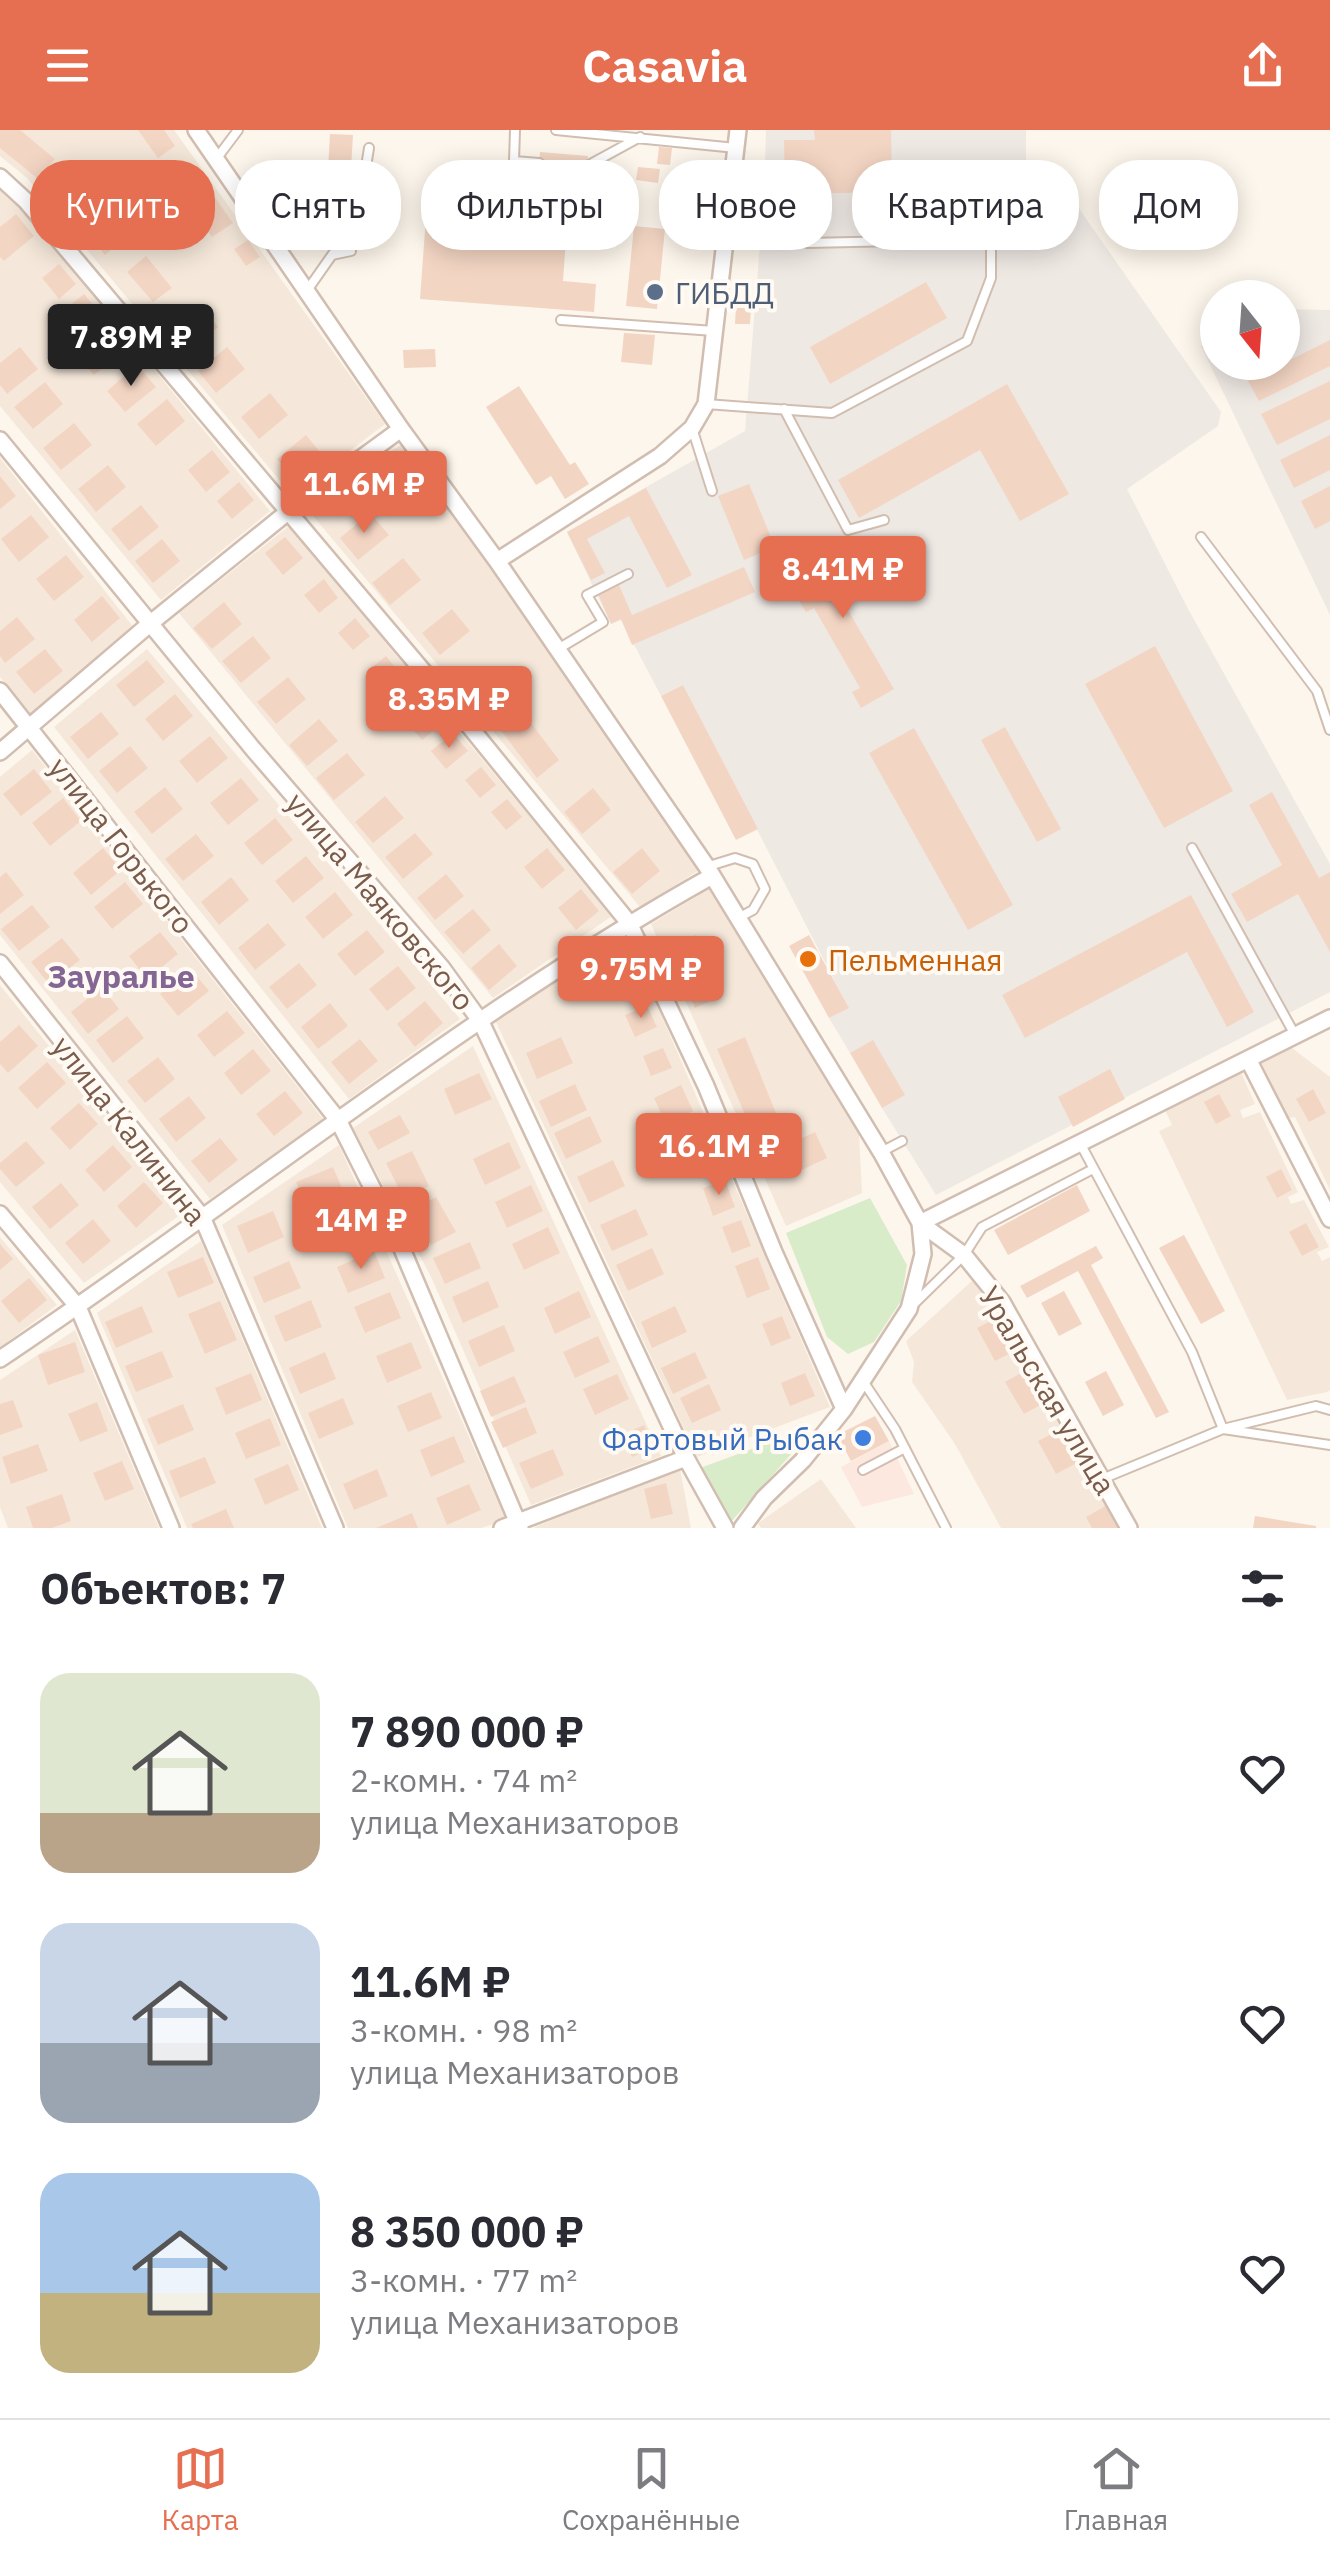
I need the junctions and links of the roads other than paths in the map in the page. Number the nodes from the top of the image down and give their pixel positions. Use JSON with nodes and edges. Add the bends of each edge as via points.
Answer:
{"nodes":[{"id":1,"x":196,"y":130,"type":"edge"},
{"id":2,"x":238,"y":130,"type":"edge"},
{"id":3,"x":515,"y":130,"type":"edge"},
{"id":4,"x":556,"y":130,"type":"edge"},
{"id":5,"x":738,"y":130,"type":"edge"},
{"id":6,"x":640,"y":137,"type":"junction"},
{"id":7,"x":369,"y":148,"type":"dead end"},
{"id":8,"x":736,"y":148,"type":"junction"},
{"id":9,"x":216,"y":160,"type":"junction"},
{"id":10,"x":514,"y":160,"type":"edge"},
{"id":11,"x":599,"y":160,"type":"edge"},
{"id":12,"x":0,"y":177,"type":"edge"},
{"id":13,"x":832,"y":242,"type":"edge"},
{"id":14,"x":351,"y":251,"type":"dead end"},
{"id":15,"x":332,"y":256,"type":"junction"},
{"id":16,"x":306,"y":292,"type":"junction"},
{"id":17,"x":561,"y":320,"type":"dead end"},
{"id":18,"x":714,"y":331,"type":"junction"},
{"id":19,"x":706,"y":404,"type":"junction"},
{"id":20,"x":784,"y":409,"type":"junction"},
{"id":21,"x":692,"y":428,"type":"junction"},
{"id":22,"x":401,"y":429,"type":"junction"},
{"id":23,"x":0,"y":440,"type":"edge"},
{"id":24,"x":712,"y":491,"type":"dead end"},
{"id":25,"x":288,"y":511,"type":"junction"},
{"id":26,"x":884,"y":520,"type":"dead end"},
{"id":27,"x":1201,"y":537,"type":"dead end"},
{"id":28,"x":497,"y":560,"type":"junction"},
{"id":29,"x":628,"y":574,"type":"dead end"},
{"id":30,"x":152,"y":622,"type":"junction"},
{"id":31,"x":558,"y":650,"type":"junction"},
{"id":32,"x":0,"y":691,"type":"edge"},
{"id":33,"x":30,"y":727,"type":"junction"},
{"id":34,"x":1330,"y":730,"type":"edge"},
{"id":35,"x":0,"y":752,"type":"edge"},
{"id":36,"x":1192,"y":848,"type":"dead end"},
{"id":37,"x":710,"y":872,"type":"junction"},
{"id":38,"x":738,"y":918,"type":"junction"},
{"id":39,"x":629,"y":923,"type":"junction"},
{"id":40,"x":0,"y":963,"type":"edge"},
{"id":41,"x":1330,"y":1018,"type":"edge"},
{"id":42,"x":481,"y":1022,"type":"junction"},
{"id":43,"x":1294,"y":1036,"type":"junction"},
{"id":44,"x":1248,"y":1059,"type":"junction"},
{"id":45,"x":338,"y":1120,"type":"junction"},
{"id":46,"x":902,"y":1141,"type":"dead end"},
{"id":47,"x":1080,"y":1143,"type":"junction"},
{"id":48,"x":880,"y":1152,"type":"junction"},
{"id":49,"x":1093,"y":1168,"type":"junction"},
{"id":50,"x":0,"y":1214,"type":"edge"},
{"id":51,"x":202,"y":1217,"type":"junction"},
{"id":52,"x":1330,"y":1219,"type":"edge"},
{"id":53,"x":920,"y":1223,"type":"junction"},
{"id":54,"x":964,"y":1256,"type":"junction"},
{"id":55,"x":78,"y":1307,"type":"junction"},
{"id":56,"x":908,"y":1309,"type":"junction"},
{"id":57,"x":0,"y":1360,"type":"edge"},
{"id":58,"x":864,"y":1381,"type":"junction"},
{"id":59,"x":844,"y":1408,"type":"junction"},
{"id":60,"x":1330,"y":1410,"type":"edge"},
{"id":61,"x":1224,"y":1430,"type":"junction"},
{"id":62,"x":1330,"y":1445,"type":"edge"},
{"id":63,"x":905,"y":1448,"type":"junction"},
{"id":64,"x":686,"y":1458,"type":"junction"},
{"id":65,"x":863,"y":1470,"type":"dead end"},
{"id":66,"x":1102,"y":1479,"type":"junction"},
{"id":67,"x":520,"y":1525,"type":"edge"},
{"id":68,"x":170,"y":1528,"type":"edge"},
{"id":69,"x":334,"y":1528,"type":"edge"},
{"id":70,"x":502,"y":1528,"type":"edge"},
{"id":71,"x":725,"y":1528,"type":"edge"},
{"id":72,"x":742,"y":1528,"type":"edge"},
{"id":73,"x":946,"y":1528,"type":"edge"},
{"id":74,"x":1129,"y":1528,"type":"edge"}],
"edges":[{"from":1,"to":9,"type":"street","name":"Уральская улица"},
{"from":2,"to":9,"type":"lane"},
{"from":3,"to":10,"type":"lane"},
{"from":4,"to":6,"type":"lane"},
{"from":5,"to":8,"type":"street"},
{"from":6,"to":8,"type":"lane"},
{"from":6,"to":11,"type":"lane"},
{"from":7,"to":15,"type":"lane","via":[[357,223]]},
{"from":8,"to":18,"type":"street"},
{"from":9,"to":16,"type":"street","name":"Уральская улица"},
{"from":12,"to":25,"type":"street"},
{"from":13,"to":20,"type":"lane","via":[[991,239],[991,278],[968,342],[832,413]]},
{"from":14,"to":15,"type":"lane"},
{"from":15,"to":16,"type":"lane"},
{"from":16,"to":22,"type":"street","name":"Уральская улица"},
{"from":17,"to":18,"type":"lane"},
{"from":18,"to":19,"type":"street"},
{"from":19,"to":20,"type":"lane"},
{"from":19,"to":21,"type":"street"},
{"from":20,"to":26,"type":"lane","via":[[848,530]]},
{"from":21,"to":24,"type":"lane"},
{"from":21,"to":28,"type":"street","via":[[660,456]]},
{"from":22,"to":25,"type":"street"},
{"from":22,"to":28,"type":"street","name":"Уральская улица"},
{"from":23,"to":30,"type":"street","name":"улица Маяковского"},
{"from":25,"to":30,"type":"street"},
{"from":25,"to":39,"type":"street"},
{"from":27,"to":34,"type":"lane","via":[[1317,690]]},
{"from":28,"to":31,"type":"street","name":"Уральская улица"},
{"from":29,"to":31,"type":"lane","via":[[587,595],[603,622]]},
{"from":30,"to":33,"type":"street"},
{"from":30,"to":42,"type":"street","name":"улица Маяковского"},
{"from":31,"to":37,"type":"street","name":"Уральская улица"},
{"from":32,"to":33,"type":"street","name":"улица Горького"},
{"from":33,"to":35,"type":"street"},
{"from":33,"to":45,"type":"street","name":"улица Горького"},
{"from":36,"to":43,"type":"lane"},
{"from":37,"to":38,"type":"street","name":"Уральская улица"},
{"from":37,"to":38,"type":"lane","via":[[734,858],[753,864],[766,888],[753,910]]},
{"from":37,"to":39,"type":"street"},
{"from":38,"to":48,"type":"street","name":"Уральская улица"},
{"from":39,"to":42,"type":"street"},
{"from":39,"to":59,"type":"street"},
{"from":40,"to":51,"type":"street","name":"улица Калинина"},
{"from":41,"to":43,"type":"street"},
{"from":42,"to":45,"type":"street"},
{"from":42,"to":64,"type":"street","name":"улица Маяковского"},
{"from":43,"to":44,"type":"street"},
{"from":44,"to":47,"type":"street"},
{"from":44,"to":52,"type":"street"},
{"from":45,"to":51,"type":"street"},
{"from":45,"to":67,"type":"street","name":"улица Горького","via":[[397,1237]]},
{"from":46,"to":48,"type":"lane"},
{"from":47,"to":49,"type":"lane"},
{"from":47,"to":53,"type":"street"},
{"from":48,"to":53,"type":"street","name":"Уральская улица"},
{"from":49,"to":54,"type":"lane","via":[[982,1227]]},
{"from":49,"to":61,"type":"lane","via":[[1192,1352]]},
{"from":50,"to":55,"type":"street"},
{"from":51,"to":55,"type":"street"},
{"from":51,"to":69,"type":"street","name":"улица Калинина"},
{"from":53,"to":54,"type":"street","name":"Уральская улица"},
{"from":53,"to":56,"type":"street","via":[[923,1254]]},
{"from":54,"to":56,"type":"lane"},
{"from":54,"to":66,"type":"street","name":"Уральская улица","via":[[1002,1302]]},
{"from":55,"to":57,"type":"street"},
{"from":55,"to":68,"type":"street"},
{"from":56,"to":58,"type":"street"},
{"from":58,"to":59,"type":"street"},
{"from":58,"to":63,"type":"lane"},
{"from":59,"to":72,"type":"street"},
{"from":60,"to":61,"type":"lane","via":[[1316,1406]]},
{"from":61,"to":62,"type":"lane"},
{"from":61,"to":66,"type":"lane"},
{"from":63,"to":65,"type":"lane"},
{"from":63,"to":73,"type":"lane"},
{"from":64,"to":67,"type":"street"},
{"from":64,"to":71,"type":"street","name":"улица Маяковского"},
{"from":66,"to":74,"type":"street","name":"Уральская улица"},
{"from":67,"to":70,"type":"street"}]}
